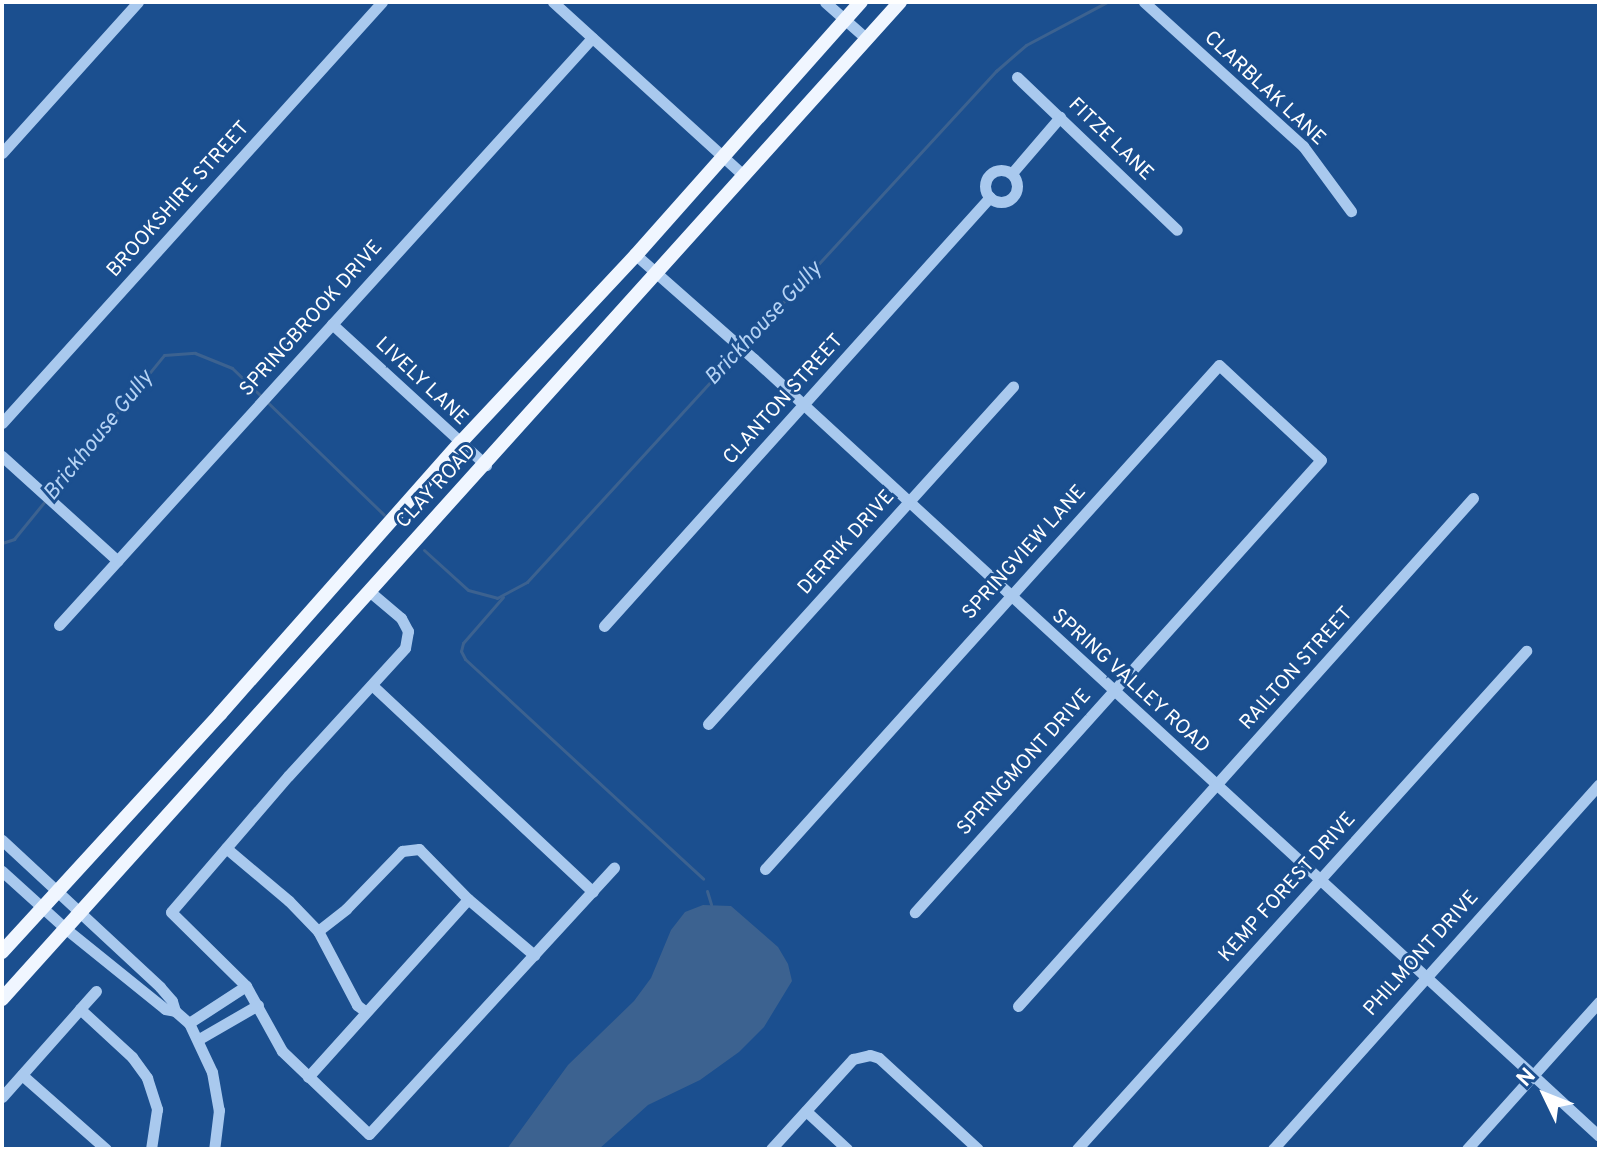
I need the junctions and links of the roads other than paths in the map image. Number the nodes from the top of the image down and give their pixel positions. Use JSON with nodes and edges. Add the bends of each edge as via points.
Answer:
{"nodes":[{"id":1,"x":138,"y":2,"type":"edge"},
{"id":2,"x":382,"y":2,"type":"edge"},
{"id":3,"x":553,"y":2,"type":"edge"},
{"id":4,"x":825,"y":2,"type":"edge"},
{"id":5,"x":861,"y":2,"type":"edge"},
{"id":6,"x":900,"y":2,"type":"edge"},
{"id":7,"x":1144,"y":2,"type":"edge"},
{"id":8,"x":845,"y":20,"type":"junction"},
{"id":9,"x":592,"y":38,"type":"junction"},
{"id":10,"x":867,"y":39,"type":"junction"},
{"id":11,"x":1017,"y":77,"type":"dead end"},
{"id":12,"x":1060,"y":117,"type":"junction"},
{"id":13,"x":2,"y":153,"type":"edge"},
{"id":14,"x":723,"y":156,"type":"junction"},
{"id":15,"x":1012,"y":173,"type":"junction"},
{"id":16,"x":744,"y":176,"type":"junction"},
{"id":17,"x":990,"y":197,"type":"junction"},
{"id":18,"x":1351,"y":211,"type":"dead end"},
{"id":19,"x":1177,"y":230,"type":"dead end"},
{"id":20,"x":636,"y":255,"type":"junction"},
{"id":21,"x":658,"y":274,"type":"junction"},
{"id":22,"x":332,"y":324,"type":"junction"},
{"id":23,"x":1013,"y":387,"type":"dead end"},
{"id":24,"x":802,"y":406,"type":"junction"},
{"id":25,"x":2,"y":423,"type":"edge"},
{"id":26,"x":461,"y":442,"type":"junction"},
{"id":27,"x":2,"y":456,"type":"edge"},
{"id":28,"x":1321,"y":460,"type":"joint"},
{"id":29,"x":486,"y":465,"type":"junction"},
{"id":30,"x":1473,"y":498,"type":"dead end"},
{"id":31,"x":907,"y":503,"type":"junction"},
{"id":32,"x":118,"y":561,"type":"junction"},
{"id":33,"x":369,"y":591,"type":"junction"},
{"id":34,"x":1009,"y":596,"type":"junction"},
{"id":35,"x":59,"y":625,"type":"dead end"},
{"id":36,"x":604,"y":626,"type":"dead end"},
{"id":37,"x":1526,"y":651,"type":"dead end"},
{"id":38,"x":373,"y":686,"type":"junction"},
{"id":39,"x":1114,"y":692,"type":"junction"},
{"id":40,"x":220,"y":714,"type":"junction"},
{"id":41,"x":708,"y":724,"type":"dead end"},
{"id":42,"x":239,"y":735,"type":"junction"},
{"id":43,"x":1599,"y":784,"type":"edge"},
{"id":44,"x":1217,"y":786,"type":"junction"},
{"id":45,"x":2,"y":840,"type":"edge"},
{"id":46,"x":226,"y":848,"type":"junction"},
{"id":47,"x":614,"y":868,"type":"dead end"},
{"id":48,"x":765,"y":869,"type":"dead end"},
{"id":49,"x":2,"y":871,"type":"edge"},
{"id":50,"x":1319,"y":880,"type":"junction"},
{"id":51,"x":57,"y":890,"type":"junction"},
{"id":52,"x":593,"y":892,"type":"junction"},
{"id":53,"x":468,"y":899,"type":"junction"},
{"id":54,"x":41,"y":908,"type":"junction"},
{"id":55,"x":915,"y":912,"type":"dead end"},
{"id":56,"x":81,"y":913,"type":"junction"},
{"id":57,"x":66,"y":929,"type":"junction"},
{"id":58,"x":318,"y":931,"type":"junction"},
{"id":59,"x":2,"y":952,"type":"edge"},
{"id":60,"x":534,"y":955,"type":"junction"},
{"id":61,"x":1425,"y":977,"type":"junction"},
{"id":62,"x":246,"y":986,"type":"junction"},
{"id":63,"x":96,"y":991,"type":"dead end"},
{"id":64,"x":2,"y":999,"type":"edge"},
{"id":65,"x":1599,"y":1002,"type":"edge"},
{"id":66,"x":258,"y":1005,"type":"junction"},
{"id":67,"x":1018,"y":1006,"type":"dead end"},
{"id":68,"x":80,"y":1009,"type":"junction"},
{"id":69,"x":175,"y":1011,"type":"junction"},
{"id":70,"x":366,"y":1012,"type":"junction"},
{"id":71,"x":189,"y":1023,"type":"junction"},
{"id":72,"x":199,"y":1039,"type":"junction"},
{"id":73,"x":22,"y":1075,"type":"junction"},
{"id":74,"x":1532,"y":1075,"type":"junction"},
{"id":75,"x":308,"y":1077,"type":"junction"},
{"id":76,"x":2,"y":1097,"type":"edge"},
{"id":77,"x":806,"y":1111,"type":"junction"},
{"id":78,"x":1599,"y":1136,"type":"edge"},
{"id":79,"x":106,"y":1149,"type":"edge"},
{"id":80,"x":151,"y":1149,"type":"edge"},
{"id":81,"x":214,"y":1149,"type":"edge"},
{"id":82,"x":771,"y":1149,"type":"edge"},
{"id":83,"x":847,"y":1149,"type":"edge"},
{"id":84,"x":978,"y":1149,"type":"edge"},
{"id":85,"x":1077,"y":1149,"type":"edge"},
{"id":86,"x":1273,"y":1149,"type":"edge"},
{"id":87,"x":1467,"y":1149,"type":"edge"}],
"edges":[{"from":1,"to":13,"type":"street"},
{"from":2,"to":25,"type":"street","name":"BROOKSHIRE STREET"},
{"from":3,"to":9,"type":"street"},
{"from":4,"to":8,"type":"street"},
{"from":5,"to":8,"type":"main road","name":"CLAY ROAD"},
{"from":6,"to":10,"type":"main road","name":"CLAY ROAD"},
{"from":7,"to":18,"type":"street","name":"CLARBLAK LANE","via":[[1303,146]]},
{"from":8,"to":10,"type":"street"},
{"from":8,"to":14,"type":"main road","name":"CLAY ROAD"},
{"from":9,"to":14,"type":"street"},
{"from":9,"to":22,"type":"street","name":"SPRINGBROOK DRIVE"},
{"from":10,"to":16,"type":"main road","name":"CLAY ROAD"},
{"from":11,"to":12,"type":"street","name":"FITZE LANE"},
{"from":12,"to":15,"type":"street","name":"CLANTON STREET"},
{"from":12,"to":19,"type":"street","name":"FITZE LANE"},
{"from":14,"to":16,"type":"street"},
{"from":14,"to":20,"type":"main road","name":"CLAY ROAD"},
{"from":15,"to":17,"type":"street","name":"CLANTON STREET","via":[[1000,169],[989,175],[985,186]]},
{"from":15,"to":17,"type":"street","name":"CLANTON STREET","via":[[1017,184],[1013,196],[1002,202]]},
{"from":16,"to":21,"type":"main road","name":"CLAY ROAD"},
{"from":17,"to":24,"type":"street","name":"CLANTON STREET"},
{"from":20,"to":21,"type":"street","name":"SPRING VALLEY ROAD"},
{"from":20,"to":26,"type":"main road","name":"CLAY ROAD"},
{"from":21,"to":24,"type":"street","name":"SPRING VALLEY ROAD"},
{"from":21,"to":29,"type":"main road","name":"CLAY ROAD"},
{"from":22,"to":26,"type":"street","name":"LIVELY LANE"},
{"from":22,"to":32,"type":"street","name":"SPRINGBROOK DRIVE"},
{"from":23,"to":31,"type":"street","name":"DERRIK DRIVE"},
{"from":24,"to":31,"type":"street","name":"SPRING VALLEY ROAD"},
{"from":24,"to":36,"type":"street","name":"CLANTON STREET"},
{"from":26,"to":29,"type":"street","name":"LIVELY LANE"},
{"from":26,"to":40,"type":"main road","name":"CLAY ROAD"},
{"from":27,"to":32,"type":"street"},
{"from":28,"to":34,"type":"street","name":"SPRINGVIEW LANE","via":[[1219,365]]},
{"from":28,"to":39,"type":"street","name":"SPRINGMONT DRIVE"},
{"from":29,"to":33,"type":"main road","name":"CLAY ROAD"},
{"from":30,"to":44,"type":"street","name":"RAILTON STREET"},
{"from":31,"to":34,"type":"street","name":"SPRING VALLEY ROAD"},
{"from":31,"to":41,"type":"street","name":"DERRIK DRIVE"},
{"from":32,"to":35,"type":"street","name":"SPRINGBROOK DRIVE"},
{"from":33,"to":38,"type":"street","via":[[401,618],[408,631],[405,648]]},
{"from":33,"to":42,"type":"main road","name":"CLAY ROAD"},
{"from":34,"to":39,"type":"street","name":"SPRING VALLEY ROAD"},
{"from":34,"to":48,"type":"street","name":"SPRINGVIEW LANE"},
{"from":37,"to":50,"type":"street","name":"KEMP FOREST DRIVE"},
{"from":38,"to":46,"type":"street"},
{"from":38,"to":52,"type":"street"},
{"from":39,"to":44,"type":"street","name":"SPRING VALLEY ROAD"},
{"from":39,"to":55,"type":"street","name":"SPRINGMONT DRIVE"},
{"from":40,"to":42,"type":"main road"},
{"from":40,"to":51,"type":"main road","name":"CLAY ROAD"},
{"from":42,"to":56,"type":"main road","name":"CLAY ROAD"},
{"from":43,"to":61,"type":"street","name":"PHILMONT DRIVE"},
{"from":44,"to":50,"type":"street","name":"SPRING VALLEY ROAD"},
{"from":44,"to":67,"type":"street","name":"RAILTON STREET"},
{"from":45,"to":51,"type":"street"},
{"from":46,"to":58,"type":"street"},
{"from":46,"to":62,"type":"street","via":[[171,912]]},
{"from":47,"to":52,"type":"street"},
{"from":49,"to":54,"type":"street"},
{"from":50,"to":61,"type":"street","name":"SPRING VALLEY ROAD"},
{"from":50,"to":85,"type":"street","name":"KEMP FOREST DRIVE"},
{"from":51,"to":54,"type":"main road","name":"CLAY ROAD"},
{"from":51,"to":56,"type":"street"},
{"from":52,"to":60,"type":"street"},
{"from":53,"to":58,"type":"street","via":[[419,849],[402,851]]},
{"from":53,"to":60,"type":"street"},
{"from":53,"to":70,"type":"street"},
{"from":54,"to":57,"type":"street"},
{"from":54,"to":59,"type":"main road","name":"CLAY ROAD"},
{"from":56,"to":57,"type":"main road","name":"CLAY ROAD"},
{"from":56,"to":69,"type":"street","via":[[160,987]]},
{"from":57,"to":64,"type":"main road","name":"CLAY ROAD"},
{"from":57,"to":69,"type":"street","via":[[165,1009]]},
{"from":58,"to":70,"type":"street","via":[[357,1005]]},
{"from":60,"to":75,"type":"street","via":[[369,1134]]},
{"from":61,"to":74,"type":"street","name":"SPRING VALLEY ROAD"},
{"from":61,"to":86,"type":"street","name":"PHILMONT DRIVE"},
{"from":62,"to":66,"type":"street"},
{"from":62,"to":71,"type":"street"},
{"from":63,"to":68,"type":"street"},
{"from":65,"to":74,"type":"street"},
{"from":66,"to":72,"type":"street"},
{"from":66,"to":75,"type":"street","via":[[282,1051]]},
{"from":68,"to":73,"type":"street"},
{"from":68,"to":80,"type":"street","via":[[147,1078],[157,1109]]},
{"from":69,"to":71,"type":"street"},
{"from":70,"to":75,"type":"street"},
{"from":71,"to":72,"type":"street"},
{"from":72,"to":81,"type":"street","via":[[219,1110]]},
{"from":73,"to":76,"type":"street"},
{"from":73,"to":79,"type":"street"},
{"from":74,"to":78,"type":"street","name":"SPRING VALLEY ROAD"},
{"from":74,"to":87,"type":"street"},
{"from":77,"to":82,"type":"street"},
{"from":77,"to":83,"type":"street"},
{"from":77,"to":84,"type":"street","via":[[853,1059],[870,1055]]}]}
